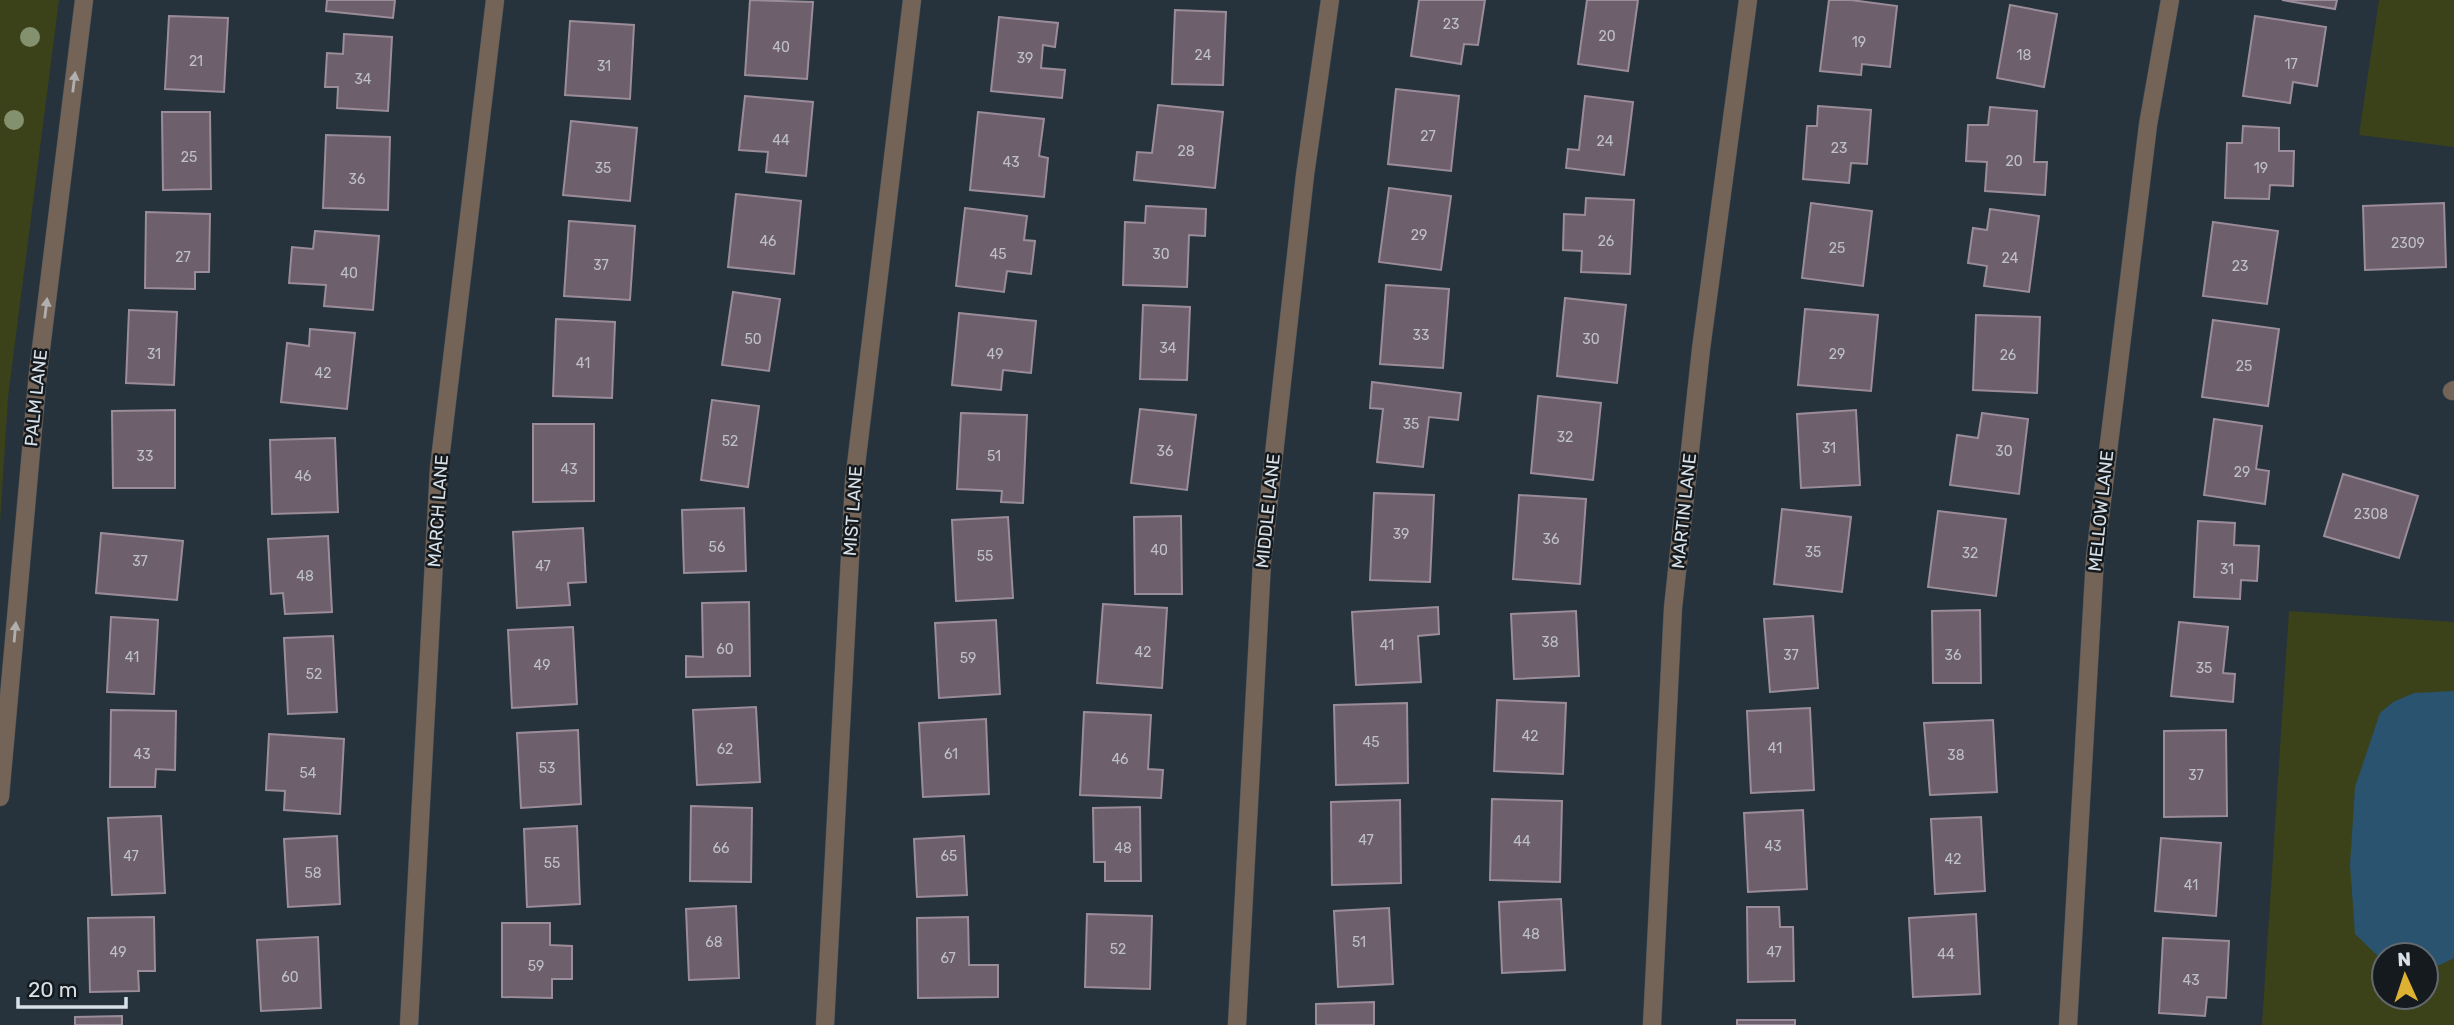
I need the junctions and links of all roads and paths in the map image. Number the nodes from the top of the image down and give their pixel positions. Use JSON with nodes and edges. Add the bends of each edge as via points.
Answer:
{"nodes":[{"id":1,"x":84,"y":0,"type":"edge"},
{"id":2,"x":495,"y":0,"type":"edge"},
{"id":3,"x":912,"y":0,"type":"edge"},
{"id":4,"x":1330,"y":0,"type":"edge"},
{"id":5,"x":1748,"y":0,"type":"edge"},
{"id":6,"x":2170,"y":0,"type":"edge"},
{"id":7,"x":0,"y":797,"type":"edge"},
{"id":8,"x":409,"y":1025,"type":"edge"},
{"id":9,"x":825,"y":1025,"type":"edge"},
{"id":10,"x":1237,"y":1025,"type":"edge"},
{"id":11,"x":1652,"y":1025,"type":"edge"},
{"id":12,"x":2068,"y":1025,"type":"edge"}],
"edges":[{"from":7,"to":1,"type":"street","name":"PALM LANE","one_way":true,"via":[[38,373]]},
{"from":2,"to":8,"type":"street","name":"MARCH LANE","via":[[439,468]]},
{"from":3,"to":9,"type":"street","name":"MIST LANE","via":[[854,482]]},
{"from":4,"to":10,"type":"street","name":"MIDDLE LANE","via":[[1305,175],[1262,562]]},
{"from":5,"to":11,"type":"street","name":"MARTIN LANE","via":[[1701,349],[1673,608]]},
{"from":6,"to":12,"type":"street","name":"MELLOW LANE","via":[[2146,138],[2095,558]]}]}
